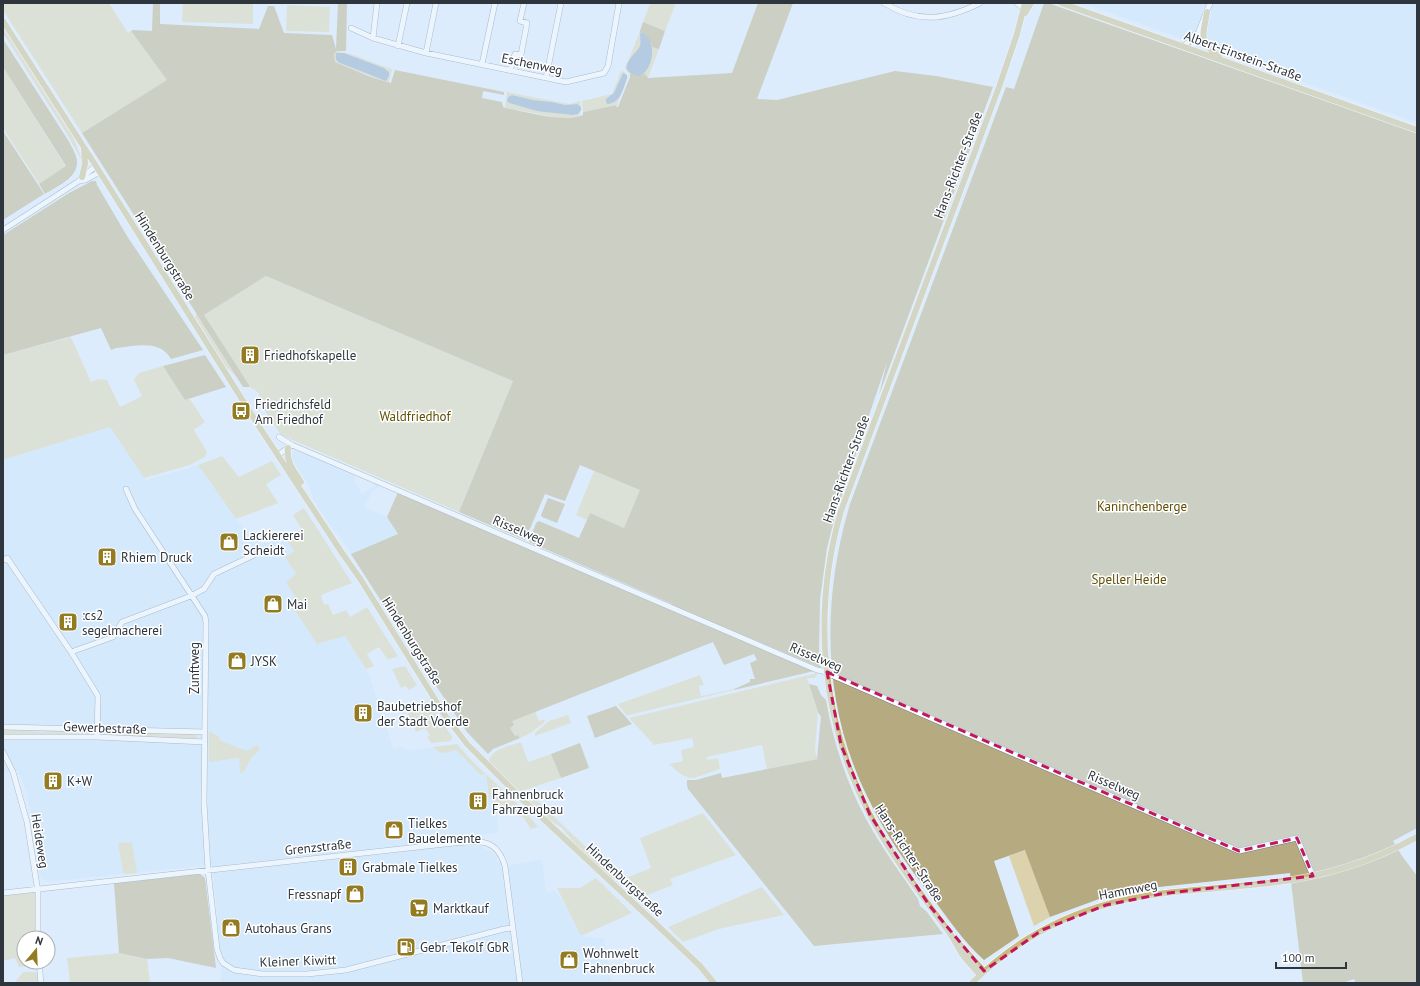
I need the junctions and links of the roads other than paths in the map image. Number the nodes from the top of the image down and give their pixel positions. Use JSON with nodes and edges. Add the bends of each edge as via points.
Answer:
{"nodes":[{"id":1,"x":377,"y":3,"type":"edge"},
{"id":2,"x":407,"y":3,"type":"edge"},
{"id":3,"x":436,"y":3,"type":"edge"},
{"id":4,"x":495,"y":3,"type":"edge"},
{"id":5,"x":524,"y":3,"type":"edge"},
{"id":6,"x":560,"y":3,"type":"edge"},
{"id":7,"x":619,"y":3,"type":"edge"},
{"id":8,"x":884,"y":3,"type":"edge"},
{"id":9,"x":980,"y":3,"type":"edge"},
{"id":10,"x":1017,"y":3,"type":"edge"},
{"id":11,"x":1031,"y":3,"type":"edge"},
{"id":12,"x":1054,"y":3,"type":"edge"},
{"id":13,"x":1061,"y":3,"type":"edge"},
{"id":14,"x":1070,"y":3,"type":"edge"},
{"id":15,"x":1024,"y":6,"type":"edge"},
{"id":16,"x":1208,"y":7,"type":"edge"},
{"id":17,"x":1077,"y":9,"type":"junction"},
{"id":18,"x":3,"y":21,"type":"edge"},
{"id":19,"x":1118,"y":23,"type":"junction"},
{"id":20,"x":1019,"y":26,"type":"junction"},
{"id":21,"x":351,"y":28,"type":"dead end"},
{"id":22,"x":373,"y":38,"type":"junction"},
{"id":23,"x":398,"y":46,"type":"junction"},
{"id":24,"x":1183,"y":46,"type":"junction"},
{"id":25,"x":1192,"y":49,"type":"junction"},
{"id":26,"x":426,"y":53,"type":"junction"},
{"id":27,"x":1223,"y":61,"type":"junction"},
{"id":28,"x":482,"y":64,"type":"junction"},
{"id":29,"x":510,"y":71,"type":"junction"},
{"id":30,"x":546,"y":78,"type":"junction"},
{"id":31,"x":1417,"y":130,"type":"edge"},
{"id":32,"x":83,"y":146,"type":"junction"},
{"id":33,"x":98,"y":169,"type":"junction"},
{"id":34,"x":80,"y":179,"type":"junction"},
{"id":35,"x":3,"y":230,"type":"edge"},
{"id":36,"x":279,"y":437,"type":"dead end"},
{"id":37,"x":290,"y":447,"type":"junction"},
{"id":38,"x":278,"y":455,"type":"junction"},
{"id":39,"x":126,"y":489,"type":"dead end"},
{"id":40,"x":310,"y":502,"type":"junction"},
{"id":41,"x":254,"y":555,"type":"dead end"},
{"id":42,"x":3,"y":560,"type":"edge"},
{"id":43,"x":191,"y":596,"type":"junction"},
{"id":44,"x":71,"y":652,"type":"junction"},
{"id":45,"x":827,"y":672,"type":"junction"},
{"id":46,"x":3,"y":728,"type":"edge"},
{"id":47,"x":97,"y":729,"type":"junction"},
{"id":48,"x":205,"y":732,"type":"junction"},
{"id":49,"x":3,"y":737,"type":"edge"},
{"id":50,"x":97,"y":737,"type":"junction"},
{"id":51,"x":205,"y":742,"type":"junction"},
{"id":52,"x":3,"y":752,"type":"edge"},
{"id":53,"x":1417,"y":837,"type":"edge"},
{"id":54,"x":208,"y":870,"type":"junction"},
{"id":55,"x":1312,"y":876,"type":"junction"},
{"id":56,"x":38,"y":889,"type":"junction"},
{"id":57,"x":3,"y":893,"type":"edge"},
{"id":58,"x":513,"y":928,"type":"junction"},
{"id":59,"x":38,"y":930,"type":"edge"},
{"id":60,"x":40,"y":970,"type":"edge"},
{"id":61,"x":982,"y":973,"type":"junction"},
{"id":62,"x":41,"y":983,"type":"edge"},
{"id":63,"x":520,"y":983,"type":"edge"},
{"id":64,"x":714,"y":983,"type":"edge"},
{"id":65,"x":972,"y":983,"type":"edge"}],
"edges":[{"from":1,"to":22,"type":"street"},
{"from":2,"to":23,"type":"street"},
{"from":3,"to":26,"type":"street"},
{"from":4,"to":28,"type":"street"},
{"from":5,"to":29,"type":"street","via":[[520,21],[527,23],[525,36],[521,55],[515,54]]},
{"from":6,"to":30,"type":"street"},
{"from":7,"to":30,"type":"street","name":"Eschenweg","via":[[608,66],[604,73],[566,82]]},
{"from":8,"to":9,"type":"street","via":[[905,13],[932,17],[947,16]]},
{"from":10,"to":15,"type":"street"},
{"from":11,"to":20,"type":"main road"},
{"from":12,"to":17,"type":"main road"},
{"from":13,"to":17,"type":"main road","name":"Albert-Einstein-Straße"},
{"from":14,"to":19,"type":"main road"},
{"from":15,"to":20,"type":"main road","name":"Hans-Richter-Straße"},
{"from":16,"to":24,"type":"street","via":[[1203,12],[1193,39]]},
{"from":16,"to":25,"type":"street"},
{"from":16,"to":27,"type":"main road","via":[[1202,38],[1207,48]]},
{"from":17,"to":19,"type":"main road","name":"Albert-Einstein-Straße"},
{"from":18,"to":32,"type":"main road","name":"Hindenburgstraße"},
{"from":19,"to":24,"type":"main road","name":"Albert-Einstein-Straße"},
{"from":20,"to":45,"type":"main road","name":"Hans-Richter-Straße","via":[[982,134],[841,511],[831,550],[825,595],[823,635]]},
{"from":21,"to":22,"type":"street","name":"Eschenweg"},
{"from":22,"to":23,"type":"street","name":"Eschenweg"},
{"from":23,"to":26,"type":"street","name":"Eschenweg"},
{"from":24,"to":25,"type":"main road","name":"Albert-Einstein-Straße"},
{"from":25,"to":27,"type":"main road","name":"Albert-Einstein-Straße"},
{"from":26,"to":28,"type":"street","name":"Eschenweg"},
{"from":27,"to":31,"type":"main road","name":"Albert-Einstein-Straße"},
{"from":28,"to":29,"type":"street","name":"Eschenweg"},
{"from":29,"to":30,"type":"street","name":"Eschenweg"},
{"from":32,"to":33,"type":"main road","name":"Hindenburgstraße"},
{"from":32,"to":34,"type":"main road","via":[[85,164]]},
{"from":33,"to":34,"type":"street"},
{"from":33,"to":38,"type":"main road","name":"Hindenburgstraße"},
{"from":34,"to":35,"type":"street"},
{"from":36,"to":37,"type":"street","name":"Risselweg"},
{"from":37,"to":38,"type":"street"},
{"from":37,"to":40,"type":"main road","name":"Hindenburgstraße","via":[[288,462],[306,490]]},
{"from":37,"to":45,"type":"street","name":"Risselweg","via":[[817,670]]},
{"from":38,"to":40,"type":"main road","name":"Hindenburgstraße"},
{"from":39,"to":43,"type":"street","name":"Zunftweg","via":[[135,509]]},
{"from":40,"to":64,"type":"main road","name":"Hindenburgstraße","via":[[444,714],[467,744]]},
{"from":41,"to":43,"type":"street","via":[[214,574],[204,589]]},
{"from":42,"to":44,"type":"street","via":[[8,558]]},
{"from":43,"to":44,"type":"street","via":[[122,622],[113,637]]},
{"from":43,"to":48,"type":"street","name":"Zunftweg","via":[[205,616],[206,623]]},
{"from":44,"to":47,"type":"street","via":[[98,696]]},
{"from":45,"to":55,"type":"street","name":"Risselweg","via":[[1239,851],[1297,838]]},
{"from":45,"to":61,"type":"main road","name":"Hans-Richter-Straße","via":[[829,694],[841,745],[862,800],[890,849]]},
{"from":46,"to":47,"type":"street","name":"Gewerbestraße"},
{"from":47,"to":48,"type":"street","name":"Gewerbestraße"},
{"from":47,"to":50,"type":"street"},
{"from":48,"to":51,"type":"street","name":"Zunftweg"},
{"from":49,"to":50,"type":"street","name":"Gewerbestraße"},
{"from":50,"to":51,"type":"street","name":"Gewerbestraße"},
{"from":51,"to":54,"type":"street","name":"Zunftweg","via":[[204,803]]},
{"from":52,"to":56,"type":"street","name":"Heideweg","via":[[13,772],[25,813]]},
{"from":53,"to":55,"type":"main road","name":"Hammweg","via":[[1355,865]]},
{"from":54,"to":56,"type":"street","name":"Grenzstraße"},
{"from":54,"to":58,"type":"street","name":"Grenzstraße","via":[[454,843],[488,842],[503,859]]},
{"from":54,"to":58,"type":"street","name":"Kleiner Kiwitt","via":[[220,958],[228,967],[247,973],[286,975],[346,970]]},
{"from":55,"to":61,"type":"main road","name":"Hammweg","via":[[1161,894],[1106,905],[1042,930],[1004,954]]},
{"from":56,"to":57,"type":"street","name":"Grenzstraße"},
{"from":56,"to":59,"type":"street","name":"Heideweg"},
{"from":58,"to":63,"type":"street","name":"Grenzstraße"},
{"from":60,"to":62,"type":"street"},
{"from":61,"to":65,"type":"main road","name":"Hammweg"}]}
